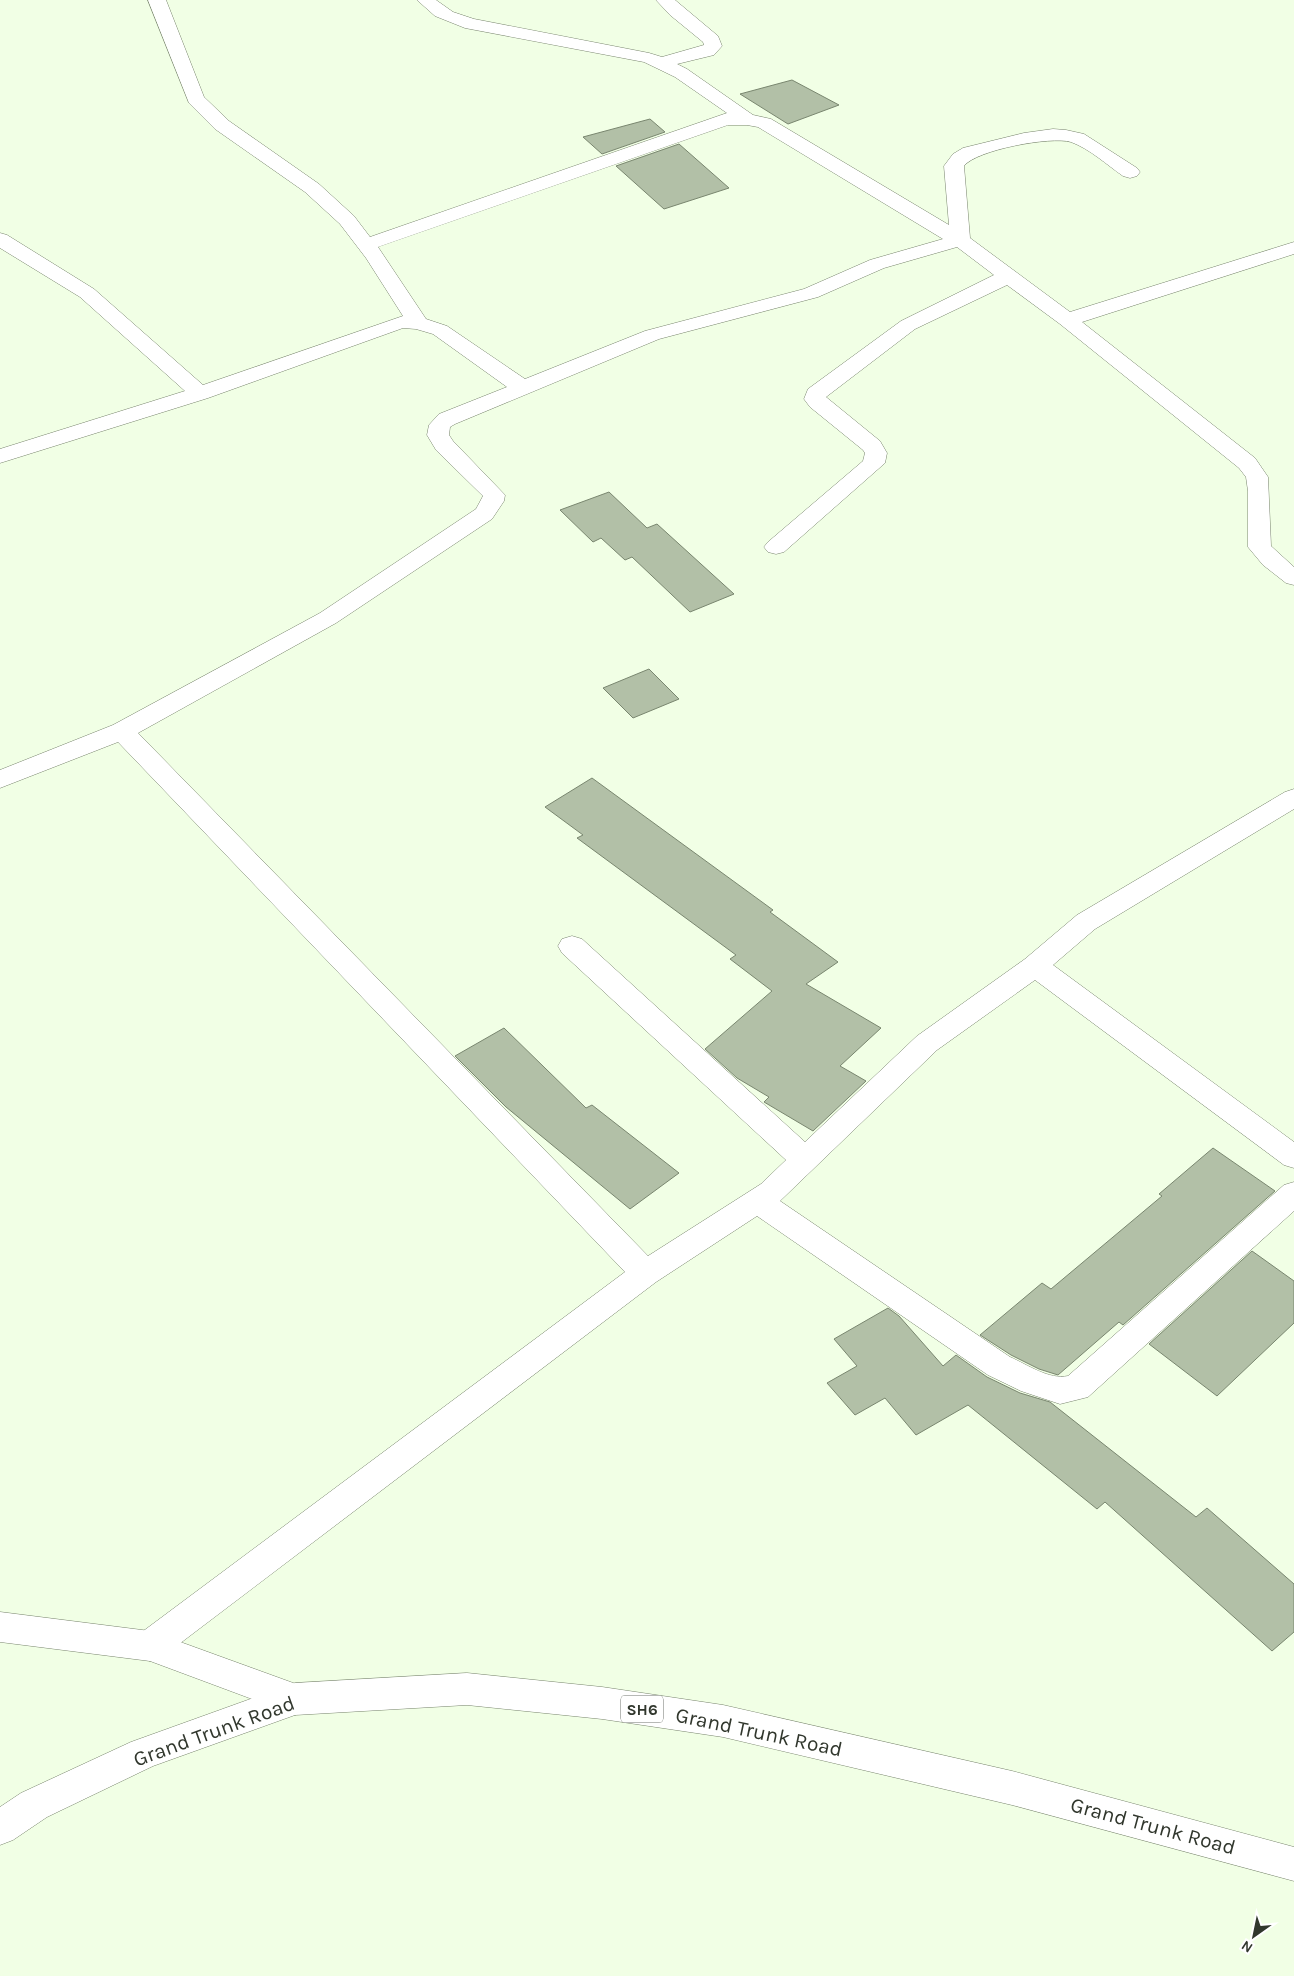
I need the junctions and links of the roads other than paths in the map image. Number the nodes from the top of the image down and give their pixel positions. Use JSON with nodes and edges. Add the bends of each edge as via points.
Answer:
{"nodes":[{"id":1,"x":156,"y":0,"type":"edge"},
{"id":2,"x":426,"y":0,"type":"edge"},
{"id":3,"x":665,"y":0,"type":"edge"},
{"id":4,"x":662,"y":63,"type":"junction"},
{"id":5,"x":747,"y":119,"type":"junction"},
{"id":6,"x":1130,"y":172,"type":"dead end"},
{"id":7,"x":0,"y":239,"type":"edge"},
{"id":8,"x":960,"y":240,"type":"junction"},
{"id":9,"x":366,"y":245,"type":"junction"},
{"id":10,"x":1294,"y":248,"type":"edge"},
{"id":11,"x":1008,"y":276,"type":"junction"},
{"id":12,"x":1068,"y":320,"type":"junction"},
{"id":13,"x":418,"y":323,"type":"junction"},
{"id":14,"x":522,"y":387,"type":"junction"},
{"id":15,"x":200,"y":393,"type":"junction"},
{"id":16,"x":0,"y":456,"type":"edge"},
{"id":17,"x":776,"y":546,"type":"dead end"},
{"id":18,"x":1294,"y":578,"type":"edge"},
{"id":19,"x":122,"y":731,"type":"junction"},
{"id":20,"x":0,"y":780,"type":"edge"},
{"id":21,"x":1294,"y":798,"type":"edge"},
{"id":22,"x":572,"y":946,"type":"dead end"},
{"id":23,"x":1035,"y":966,"type":"junction"},
{"id":24,"x":1294,"y":1157,"type":"edge"},
{"id":25,"x":805,"y":1160,"type":"junction"},
{"id":26,"x":1294,"y":1193,"type":"edge"},
{"id":27,"x":758,"y":1201,"type":"junction"},
{"id":28,"x":645,"y":1273,"type":"junction"},
{"id":29,"x":0,"y":1627,"type":"edge"},
{"id":30,"x":150,"y":1646,"type":"junction"},
{"id":31,"x":294,"y":1699,"type":"junction"},
{"id":32,"x":0,"y":1828,"type":"edge"},
{"id":33,"x":1294,"y":1864,"type":"edge"}],
"edges":[{"from":1,"to":9,"type":"street","via":[[196,99],[222,125],[312,188],[346,220]]},
{"from":2,"to":4,"type":"street","via":[[436,10],[472,24]]},
{"from":3,"to":4,"type":"street","via":[[712,40],[714,46],[708,52]]},
{"from":4,"to":5,"type":"street","via":[[681,72]]},
{"from":5,"to":8,"type":"street","via":[[764,123]]},
{"from":5,"to":9,"type":"street","via":[[726,119]]},
{"from":6,"to":8,"type":"street","via":[[1079,138],[1066,136],[1040,137],[970,152],[954,166]]},
{"from":7,"to":15,"type":"street","via":[[87,293]]},
{"from":8,"to":11,"type":"street"},
{"from":8,"to":14,"type":"street","via":[[877,264],[811,293],[652,335]]},
{"from":9,"to":13,"type":"street"},
{"from":10,"to":12,"type":"street"},
{"from":11,"to":12,"type":"street"},
{"from":11,"to":17,"type":"street","via":[[908,325],[816,394],[818,402],[872,446],[876,452],[874,463]]},
{"from":12,"to":18,"type":"street","via":[[1247,463],[1257,477],[1260,547]]},
{"from":13,"to":14,"type":"street","via":[[440,330]]},
{"from":13,"to":15,"type":"street","via":[[401,322]]},
{"from":14,"to":19,"type":"street","via":[[447,419],[440,426],[438,435],[444,445],[494,495],[494,501],[484,514],[328,618]]},
{"from":15,"to":16,"type":"street"},
{"from":19,"to":20,"type":"street"},
{"from":19,"to":28,"type":"street"},
{"from":21,"to":23,"type":"street","via":[[1086,922]]},
{"from":22,"to":25,"type":"street"},
{"from":23,"to":24,"type":"street"},
{"from":23,"to":25,"type":"street","via":[[927,1043]]},
{"from":25,"to":27,"type":"street"},
{"from":26,"to":27,"type":"street","via":[[1076,1388],[1060,1391],[999,1366]]},
{"from":27,"to":28,"type":"street"},
{"from":28,"to":30,"type":"street"},
{"from":29,"to":30,"type":"street"},
{"from":30,"to":31,"type":"street"},
{"from":31,"to":32,"type":"street","name":"Grand Trunk Road","number":"SH6","via":[[143,1754],[34,1805]]},
{"from":31,"to":33,"type":"street","name":"Grand Trunk Road","number":"SH6","via":[[467,1689],[602,1703],[723,1721],[1012,1788]]}]}
